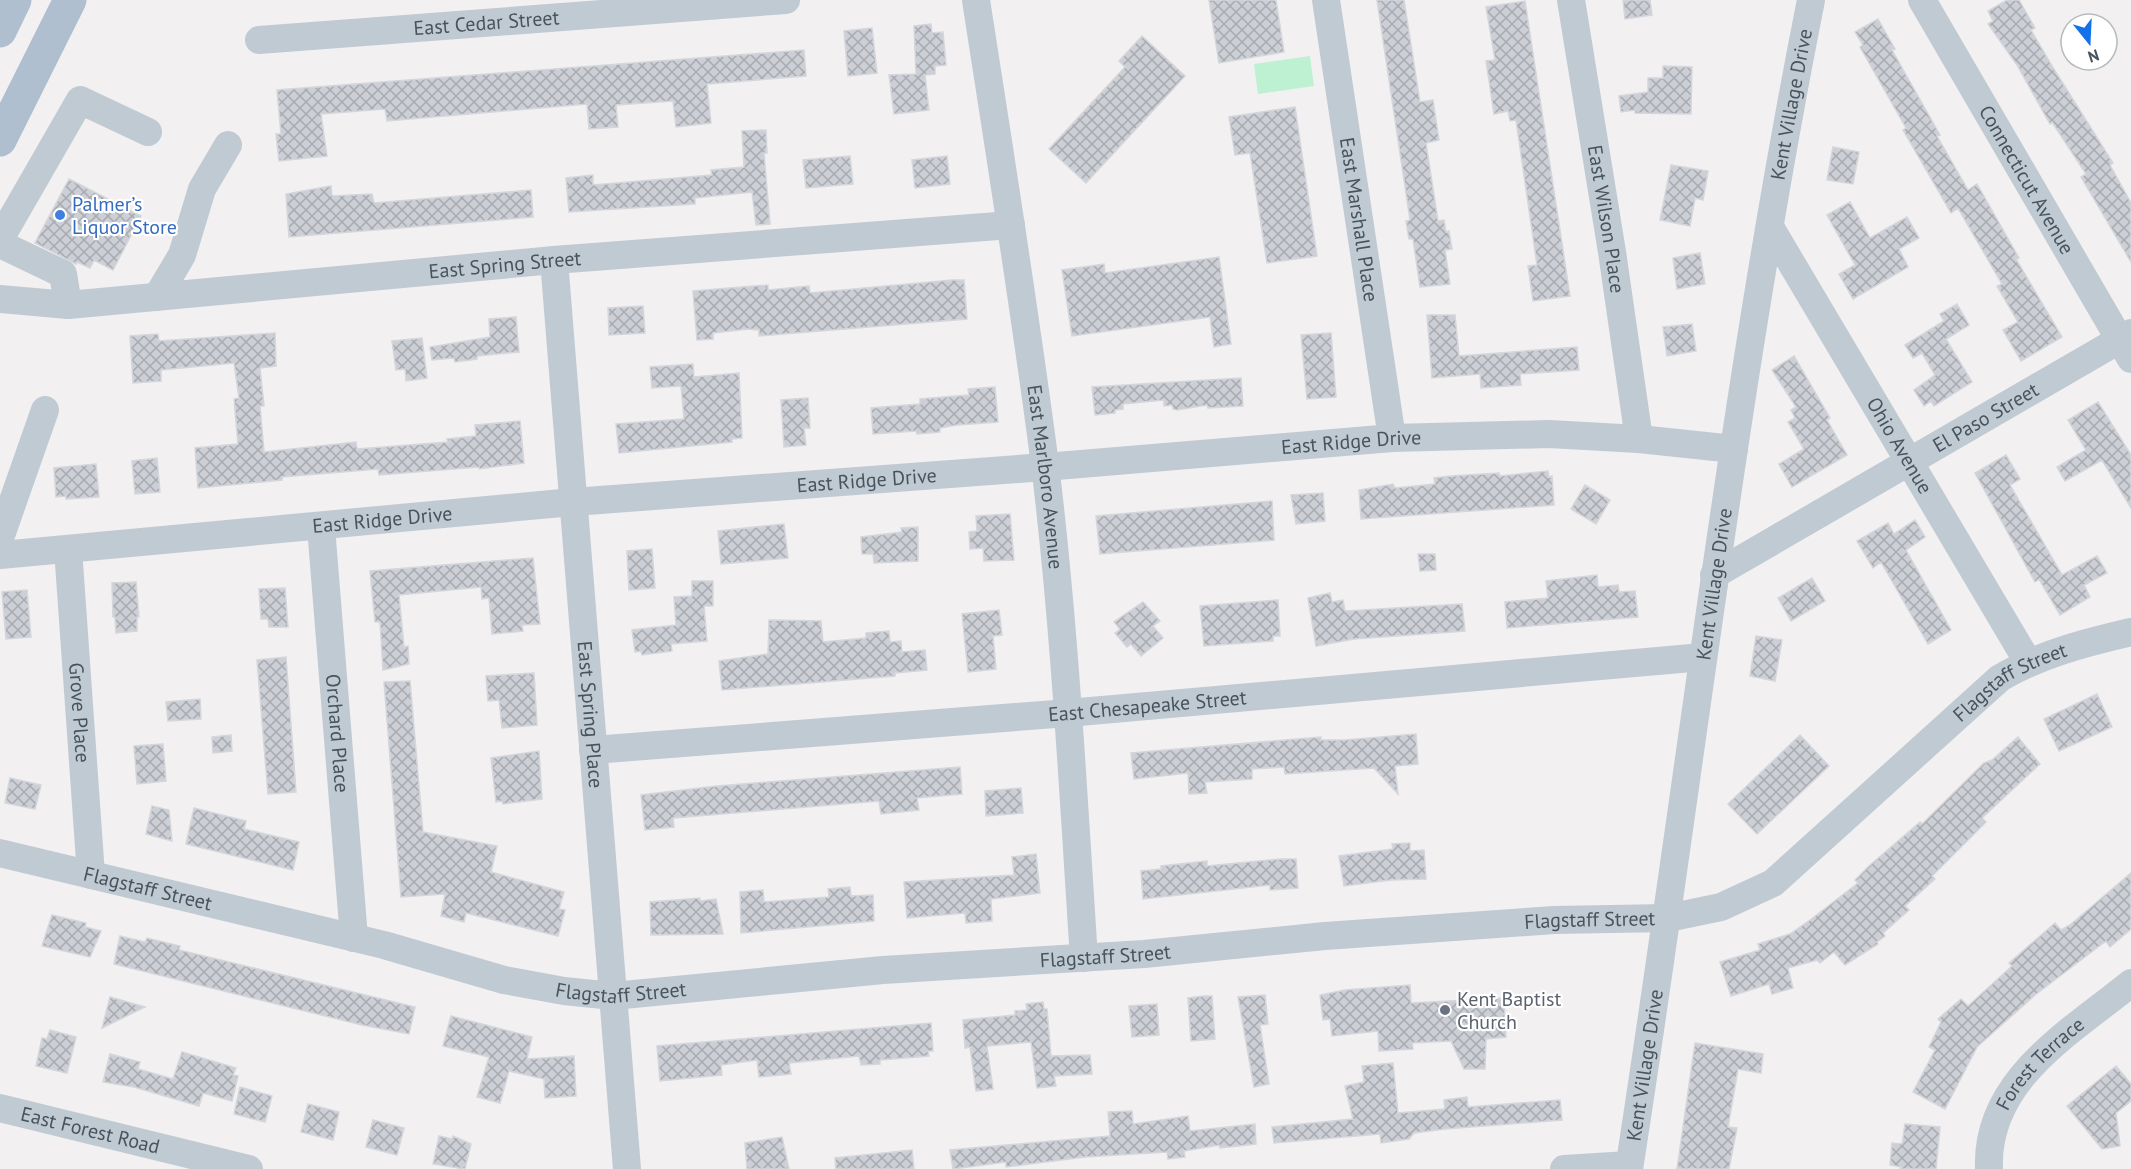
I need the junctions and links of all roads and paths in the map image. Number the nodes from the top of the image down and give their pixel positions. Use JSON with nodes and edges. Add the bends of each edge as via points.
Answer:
{"nodes":[{"id":1,"x":15,"y":0,"type":"edge"},
{"id":2,"x":70,"y":0,"type":"edge"},
{"id":3,"x":786,"y":0,"type":"edge"},
{"id":4,"x":976,"y":0,"type":"edge"},
{"id":5,"x":1326,"y":0,"type":"edge"},
{"id":6,"x":1571,"y":0,"type":"edge"},
{"id":7,"x":1811,"y":0,"type":"edge"},
{"id":8,"x":1922,"y":0,"type":"edge"},
{"id":9,"x":0,"y":30,"type":"edge"},
{"id":10,"x":260,"y":40,"type":"dead end"},
{"id":11,"x":148,"y":132,"type":"dead end"},
{"id":12,"x":0,"y":140,"type":"edge"},
{"id":13,"x":228,"y":145,"type":"dead end"},
{"id":14,"x":1011,"y":225,"type":"junction"},
{"id":15,"x":1770,"y":227,"type":"junction"},
{"id":16,"x":0,"y":239,"type":"edge"},
{"id":17,"x":0,"y":244,"type":"edge"},
{"id":18,"x":554,"y":260,"type":"junction"},
{"id":19,"x":157,"y":297,"type":"junction"},
{"id":20,"x":0,"y":299,"type":"edge"},
{"id":21,"x":68,"y":305,"type":"junction"},
{"id":22,"x":2127,"y":344,"type":"edge"},
{"id":23,"x":45,"y":410,"type":"dead end"},
{"id":24,"x":1392,"y":438,"type":"junction"},
{"id":25,"x":1639,"y":439,"type":"junction"},
{"id":26,"x":1734,"y":449,"type":"junction"},
{"id":27,"x":1909,"y":459,"type":"junction"},
{"id":28,"x":1045,"y":467,"type":"junction"},
{"id":29,"x":573,"y":502,"type":"junction"},
{"id":30,"x":321,"y":527,"type":"junction"},
{"id":31,"x":0,"y":538,"type":"edge"},
{"id":32,"x":68,"y":549,"type":"junction"},
{"id":33,"x":0,"y":555,"type":"edge"},
{"id":34,"x":1714,"y":574,"type":"junction"},
{"id":35,"x":2131,"y":632,"type":"edge"},
{"id":36,"x":1703,"y":657,"type":"junction"},
{"id":37,"x":2028,"y":662,"type":"junction"},
{"id":38,"x":1068,"y":713,"type":"junction"},
{"id":39,"x":593,"y":750,"type":"junction"},
{"id":40,"x":0,"y":853,"type":"edge"},
{"id":41,"x":91,"y":875,"type":"junction"},
{"id":42,"x":1668,"y":918,"type":"junction"},
{"id":43,"x":354,"y":938,"type":"junction"},
{"id":44,"x":1084,"y":958,"type":"junction"},
{"id":45,"x":2131,"y":983,"type":"edge"},
{"id":46,"x":613,"y":996,"type":"junction"},
{"id":47,"x":0,"y":1108,"type":"edge"},
{"id":48,"x":1629,"y":1167,"type":"edge"},
{"id":49,"x":249,"y":1169,"type":"edge"},
{"id":50,"x":627,"y":1169,"type":"edge"},
{"id":51,"x":1564,"y":1169,"type":"edge"},
{"id":52,"x":1989,"y":1169,"type":"edge"}],
"edges":[{"from":1,"to":9,"type":"main road"},
{"from":2,"to":12,"type":"main road"},
{"from":3,"to":10,"type":"street","name":"East Cedar Street"},
{"from":4,"to":14,"type":"street","name":"East Marlboro Avenue"},
{"from":5,"to":24,"type":"street","name":"East Marshall Place"},
{"from":6,"to":25,"type":"street","name":"East Wilson Place"},
{"from":7,"to":15,"type":"street","name":"Kent Village Drive"},
{"from":8,"to":22,"type":"street","name":"Connecticut Avenue"},
{"from":11,"to":16,"type":"street","via":[[80,100]]},
{"from":13,"to":19,"type":"street","via":[[202,189],[182,255]]},
{"from":14,"to":18,"type":"street","name":"East Spring Street"},
{"from":14,"to":28,"type":"street","name":"East Marlboro Avenue"},
{"from":15,"to":26,"type":"street","name":"Kent Village Drive"},
{"from":15,"to":27,"type":"street","name":"Ohio Avenue"},
{"from":17,"to":21,"type":"street","via":[[63,274]]},
{"from":18,"to":19,"type":"street","name":"East Spring Street"},
{"from":18,"to":29,"type":"street","name":"East Spring Place"},
{"from":19,"to":21,"type":"street","name":"East Spring Street"},
{"from":20,"to":21,"type":"street","name":"East Spring Street"},
{"from":22,"to":27,"type":"street","name":"El Paso Street"},
{"from":23,"to":31,"type":"street"},
{"from":24,"to":25,"type":"street","name":"East Ridge Drive","via":[[1496,433]]},
{"from":24,"to":28,"type":"street","name":"East Ridge Drive"},
{"from":25,"to":26,"type":"street","name":"East Ridge Drive"},
{"from":26,"to":34,"type":"street","name":"Kent Village Drive"},
{"from":27,"to":34,"type":"street","name":"El Paso Street"},
{"from":27,"to":37,"type":"street","name":"Ohio Avenue"},
{"from":28,"to":29,"type":"street","name":"East Ridge Drive"},
{"from":28,"to":38,"type":"street","name":"East Marlboro Avenue"},
{"from":29,"to":30,"type":"street","name":"East Ridge Drive"},
{"from":29,"to":39,"type":"street","name":"East Spring Place"},
{"from":30,"to":32,"type":"street","name":"East Ridge Drive"},
{"from":30,"to":43,"type":"street","name":"Orchard Place"},
{"from":32,"to":33,"type":"street","name":"East Ridge Drive"},
{"from":32,"to":41,"type":"street","name":"Grove Place"},
{"from":34,"to":36,"type":"street","name":"Kent Village Drive"},
{"from":35,"to":37,"type":"street","name":"Flagstaff Street","via":[[2065,648]]},
{"from":36,"to":38,"type":"street","name":"East Chesapeake Street"},
{"from":36,"to":42,"type":"street","name":"Kent Village Drive"},
{"from":37,"to":42,"type":"street","name":"Flagstaff Street","via":[[1978,695],[1773,884],[1721,907]]},
{"from":38,"to":39,"type":"street","name":"East Chesapeake Street"},
{"from":38,"to":44,"type":"street","name":"East Marlboro Avenue"},
{"from":39,"to":46,"type":"street","name":"East Spring Place"},
{"from":40,"to":41,"type":"street","name":"Flagstaff Street"},
{"from":41,"to":43,"type":"street","name":"Flagstaff Street"},
{"from":42,"to":44,"type":"street","name":"Flagstaff Street","via":[[1554,920]]},
{"from":42,"to":48,"type":"street","name":"Kent Village Drive"},
{"from":43,"to":46,"type":"street","name":"Flagstaff Street","via":[[504,980]]},
{"from":44,"to":46,"type":"street","name":"Flagstaff Street","via":[[883,970]]},
{"from":45,"to":52,"type":"street","name":"Forest Terrace","via":[[2035,1059],[2012,1089],[1990,1143]]},
{"from":46,"to":50,"type":"street","name":"East Spring Place"},
{"from":47,"to":49,"type":"street","name":"East Forest Road"},
{"from":48,"to":51,"type":"street"}]}
